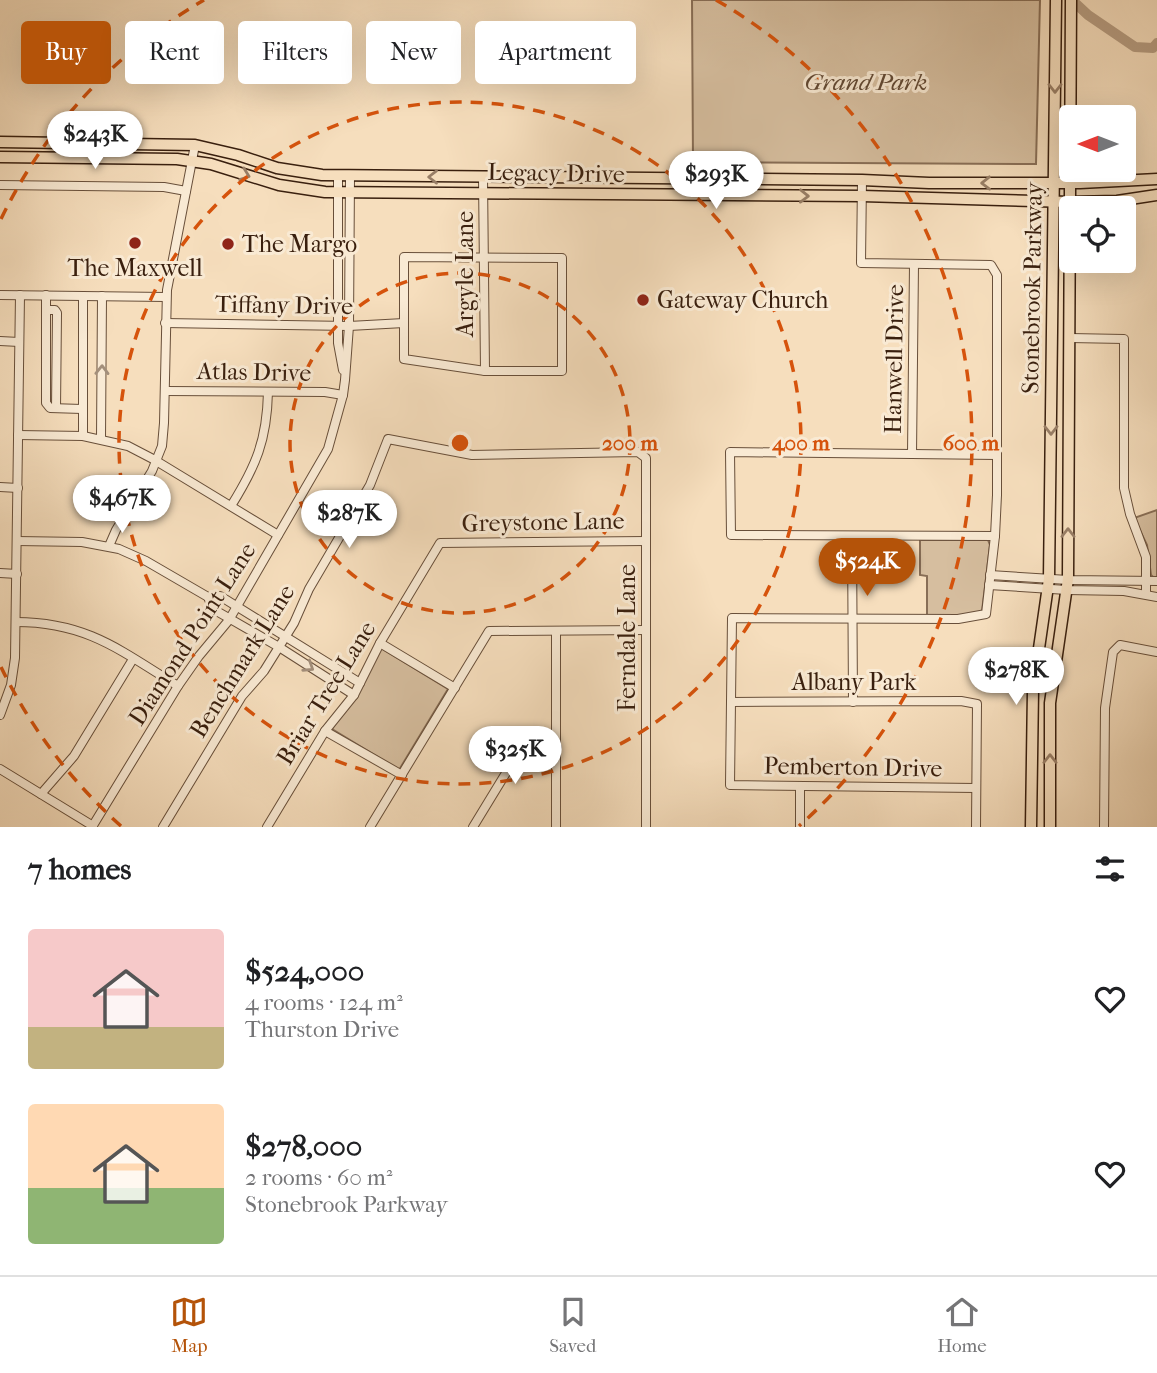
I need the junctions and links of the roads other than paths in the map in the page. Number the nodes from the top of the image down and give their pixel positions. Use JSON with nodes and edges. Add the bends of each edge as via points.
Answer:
{"nodes":[{"id":1,"x":1056,"y":0,"type":"edge"},
{"id":2,"x":1071,"y":0,"type":"edge"},
{"id":3,"x":0,"y":142,"type":"edge"},
{"id":4,"x":195,"y":145,"type":"junction"},
{"id":5,"x":0,"y":157,"type":"edge"},
{"id":6,"x":193,"y":161,"type":"junction"},
{"id":7,"x":344,"y":176,"type":"junction"},
{"id":8,"x":483,"y":177,"type":"junction"},
{"id":9,"x":1157,"y":178,"type":"edge"},
{"id":10,"x":688,"y":179,"type":"junction"},
{"id":11,"x":862,"y":180,"type":"junction"},
{"id":12,"x":1054,"y":183,"type":"junction"},
{"id":13,"x":1070,"y":183,"type":"junction"},
{"id":14,"x":0,"y":185,"type":"edge"},
{"id":15,"x":186,"y":191,"type":"junction"},
{"id":16,"x":344,"y":192,"type":"junction"},
{"id":17,"x":483,"y":193,"type":"junction"},
{"id":18,"x":688,"y":195,"type":"junction"},
{"id":19,"x":1157,"y":195,"type":"edge"},
{"id":20,"x":862,"y":196,"type":"junction"},
{"id":21,"x":1070,"y":196,"type":"edge"},
{"id":22,"x":1136,"y":199,"type":"edge"},
{"id":23,"x":1054,"y":202,"type":"junction"},
{"id":24,"x":1059,"y":202,"type":"edge"},
{"id":25,"x":484,"y":258,"type":"junction"},
{"id":26,"x":914,"y":264,"type":"junction"},
{"id":27,"x":1070,"y":273,"type":"edge"},
{"id":28,"x":0,"y":295,"type":"edge"},
{"id":29,"x":20,"y":295,"type":"junction"},
{"id":30,"x":46,"y":295,"type":"junction"},
{"id":31,"x":83,"y":296,"type":"junction"},
{"id":32,"x":102,"y":296,"type":"junction"},
{"id":33,"x":166,"y":297,"type":"junction"},
{"id":34,"x":165,"y":323,"type":"junction"},
{"id":35,"x":404,"y":323,"type":"junction"},
{"id":36,"x":338,"y":326,"type":"junction"},
{"id":37,"x":349,"y":326,"type":"junction"},
{"id":38,"x":1051,"y":338,"type":"junction"},
{"id":39,"x":1070,"y":338,"type":"junction"},
{"id":40,"x":0,"y":341,"type":"edge"},
{"id":41,"x":19,"y":342,"type":"junction"},
{"id":42,"x":485,"y":371,"type":"junction"},
{"id":43,"x":345,"y":380,"type":"junction"},
{"id":44,"x":165,"y":391,"type":"junction"},
{"id":45,"x":268,"y":392,"type":"junction"},
{"id":46,"x":343,"y":395,"type":"junction"},
{"id":47,"x":82,"y":409,"type":"junction"},
{"id":48,"x":18,"y":435,"type":"junction"},
{"id":49,"x":83,"y":436,"type":"junction"},
{"id":50,"x":101,"y":438,"type":"junction"},
{"id":51,"x":638,"y":452,"type":"joint"},
{"id":52,"x":912,"y":454,"type":"junction"},
{"id":53,"x":997,"y":454,"type":"junction"},
{"id":54,"x":157,"y":461,"type":"junction"},
{"id":55,"x":0,"y":487,"type":"edge"},
{"id":56,"x":18,"y":488,"type":"junction"},
{"id":57,"x":231,"y":506,"type":"junction"},
{"id":58,"x":278,"y":535,"type":"junction"},
{"id":59,"x":852,"y":536,"type":"junction"},
{"id":60,"x":995,"y":536,"type":"junction"},
{"id":61,"x":17,"y":541,"type":"junction"},
{"id":62,"x":646,"y":541,"type":"junction"},
{"id":63,"x":440,"y":543,"type":"joint"},
{"id":64,"x":110,"y":546,"type":"junction"},
{"id":65,"x":0,"y":573,"type":"edge"},
{"id":66,"x":17,"y":574,"type":"junction"},
{"id":67,"x":990,"y":575,"type":"junction"},
{"id":68,"x":1152,"y":581,"type":"edge"},
{"id":69,"x":1049,"y":584,"type":"junction"},
{"id":70,"x":989,"y":585,"type":"junction"},
{"id":71,"x":1067,"y":585,"type":"junction"},
{"id":72,"x":1146,"y":594,"type":"junction"},
{"id":73,"x":208,"y":597,"type":"junction"},
{"id":74,"x":1157,"y":597,"type":"edge"},
{"id":75,"x":237,"y":607,"type":"junction"},
{"id":76,"x":852,"y":619,"type":"junction"},
{"id":77,"x":229,"y":620,"type":"junction"},
{"id":78,"x":16,"y":622,"type":"junction"},
{"id":79,"x":646,"y":630,"type":"junction"},
{"id":80,"x":556,"y":631,"type":"junction"},
{"id":81,"x":285,"y":637,"type":"junction"},
{"id":82,"x":380,"y":643,"type":"junction"},
{"id":83,"x":279,"y":648,"type":"junction"},
{"id":84,"x":1157,"y":652,"type":"edge"},
{"id":85,"x":133,"y":659,"type":"junction"},
{"id":86,"x":360,"y":683,"type":"junction"},
{"id":87,"x":178,"y":687,"type":"junction"},
{"id":88,"x":454,"y":688,"type":"junction"},
{"id":89,"x":354,"y":695,"type":"junction"},
{"id":90,"x":731,"y":702,"type":"junction"},
{"id":91,"x":853,"y":702,"type":"junction"},
{"id":92,"x":0,"y":716,"type":"edge"},
{"id":93,"x":325,"y":731,"type":"junction"},
{"id":94,"x":557,"y":747,"type":"junction"},
{"id":95,"x":0,"y":769,"type":"edge"},
{"id":96,"x":401,"y":775,"type":"junction"},
{"id":97,"x":800,"y":786,"type":"junction"},
{"id":98,"x":976,"y":788,"type":"junction"},
{"id":99,"x":41,"y":794,"type":"junction"},
{"id":100,"x":93,"y":826,"type":"edge"},
{"id":101,"x":163,"y":827,"type":"edge"},
{"id":102,"x":267,"y":827,"type":"edge"},
{"id":103,"x":370,"y":827,"type":"edge"},
{"id":104,"x":473,"y":827,"type":"edge"},
{"id":105,"x":556,"y":827,"type":"edge"},
{"id":106,"x":646,"y":827,"type":"edge"},
{"id":107,"x":800,"y":827,"type":"edge"},
{"id":108,"x":976,"y":827,"type":"edge"},
{"id":109,"x":1031,"y":827,"type":"edge"},
{"id":110,"x":1050,"y":827,"type":"edge"},
{"id":111,"x":1104,"y":827,"type":"edge"}],
"edges":[{"from":1,"to":12,"type":"main road","name":"Stonebrook Parkway","one_way":true},
{"from":2,"to":13,"type":"main road","name":"Stonebrook Parkway"},
{"from":3,"to":4,"type":"main road","name":"Legacy Drive"},
{"from":4,"to":6,"type":"street"},
{"from":4,"to":7,"type":"main road","name":"Legacy Drive","via":[[292,171]]},
{"from":5,"to":6,"type":"main road","name":"Legacy Drive"},
{"from":6,"to":15,"type":"street"},
{"from":6,"to":16,"type":"main road","name":"Legacy Drive","one_way":true,"via":[[279,185]]},
{"from":8,"to":7,"type":"main road","name":"Legacy Drive","one_way":true},
{"from":7,"to":16,"type":"street","name":"Diamond Point Lane"},
{"from":8,"to":10,"type":"main road","name":"Legacy Drive"},
{"from":8,"to":17,"type":"street","name":"Argyle Lane"},
{"from":9,"to":13,"type":"main road","name":"Legacy Drive"},
{"from":10,"to":11,"type":"main road","name":"Legacy Drive"},
{"from":10,"to":18,"type":"main road"},
{"from":12,"to":11,"type":"main road","name":"Legacy Drive","one_way":true},
{"from":11,"to":20,"type":"street"},
{"from":12,"to":13,"type":"main road","name":"Legacy Drive"},
{"from":12,"to":23,"type":"main road","name":"Stonebrook Parkway"},
{"from":13,"to":21,"type":"main road","name":"Stonebrook Parkway"},
{"from":14,"to":15,"type":"street"},
{"from":15,"to":33,"type":"street"},
{"from":16,"to":17,"type":"main road","name":"Legacy Drive"},
{"from":16,"to":36,"type":"street","name":"Diamond Point Lane"},
{"from":16,"to":37,"type":"street","name":"Diamond Point Lane"},
{"from":17,"to":18,"type":"main road","name":"Legacy Drive"},
{"from":17,"to":25,"type":"street","name":"Argyle Lane"},
{"from":18,"to":20,"type":"main road","name":"Legacy Drive","one_way":true},
{"from":19,"to":22,"type":"main road","name":"Legacy Drive"},
{"from":20,"to":23,"type":"main road","name":"Legacy Drive"},
{"from":20,"to":26,"type":"street","via":[[861,263]]},
{"from":23,"to":24,"type":"main road","name":"Legacy Drive"},
{"from":23,"to":38,"type":"main road","name":"Stonebrook Parkway"},
{"from":25,"to":35,"type":"street","via":[[404,257]]},
{"from":25,"to":42,"type":"street","name":"Argyle Lane"},
{"from":25,"to":42,"type":"street","via":[[562,258],[562,371]]},
{"from":26,"to":52,"type":"street","name":"Hanwell Drive"},
{"from":26,"to":53,"type":"street","via":[[994,267],[999,298]]},
{"from":27,"to":39,"type":"main road","name":"Stonebrook Parkway"},
{"from":28,"to":29,"type":"street"},
{"from":29,"to":30,"type":"street"},
{"from":29,"to":41,"type":"street"},
{"from":30,"to":31,"type":"street"},
{"from":30,"to":47,"type":"street","via":[[46,402],[50,408]]},
{"from":31,"to":32,"type":"street"},
{"from":31,"to":47,"type":"street"},
{"from":32,"to":33,"type":"street"},
{"from":50,"to":32,"type":"street","one_way":true},
{"from":33,"to":34,"type":"street"},
{"from":34,"to":36,"type":"street","name":"Tiffany Drive"},
{"from":34,"to":44,"type":"street"},
{"from":35,"to":37,"type":"street","name":"Tiffany Drive"},
{"from":35,"to":42,"type":"street","via":[[404,359]]},
{"from":36,"to":37,"type":"street","name":"Tiffany Drive"},
{"from":36,"to":43,"type":"street","name":"Diamond Point Lane"},
{"from":37,"to":43,"type":"street","name":"Diamond Point Lane"},
{"from":38,"to":39,"type":"main road"},
{"from":38,"to":69,"type":"main road","name":"Stonebrook Parkway","one_way":true},
{"from":39,"to":68,"type":"street","via":[[1124,339],[1124,488]]},
{"from":71,"to":39,"type":"main road","name":"Stonebrook Parkway","one_way":true},
{"from":40,"to":41,"type":"street"},
{"from":41,"to":48,"type":"street"},
{"from":43,"to":46,"type":"street","name":"Diamond Point Lane"},
{"from":44,"to":45,"type":"street","name":"Atlas Drive"},
{"from":44,"to":54,"type":"street","via":[[164,431]]},
{"from":45,"to":46,"type":"street","name":"Atlas Drive"},
{"from":45,"to":57,"type":"street","via":[[262,446]]},
{"from":46,"to":58,"type":"street","name":"Diamond Point Lane","via":[[328,449]]},
{"from":47,"to":49,"type":"street"},
{"from":48,"to":49,"type":"street"},
{"from":48,"to":56,"type":"street"},
{"from":49,"to":50,"type":"street"},
{"from":50,"to":54,"type":"street"},
{"from":51,"to":62,"type":"street","name":"Ferndale Lane","via":[[646,458]]},
{"from":51,"to":81,"type":"street","name":"Benchmark Lane","via":[[472,455],[388,439],[370,485]]},
{"from":52,"to":53,"type":"street"},
{"from":52,"to":59,"type":"street","via":[[730,453],[731,535]]},
{"from":53,"to":60,"type":"street"},
{"from":54,"to":57,"type":"street"},
{"from":54,"to":64,"type":"street"},
{"from":55,"to":56,"type":"street"},
{"from":56,"to":61,"type":"street"},
{"from":57,"to":58,"type":"street"},
{"from":58,"to":75,"type":"street","name":"Diamond Point Lane"},
{"from":59,"to":60,"type":"street"},
{"from":59,"to":76,"type":"street"},
{"from":60,"to":67,"type":"street"},
{"from":61,"to":64,"type":"street"},
{"from":61,"to":66,"type":"street"},
{"from":62,"to":63,"type":"street","name":"Greystone Lane"},
{"from":62,"to":79,"type":"street","name":"Ferndale Lane"},
{"from":63,"to":82,"type":"street","name":"Briar Tree Lane"},
{"from":64,"to":73,"type":"street"},
{"from":65,"to":66,"type":"street"},
{"from":66,"to":78,"type":"street"},
{"from":67,"to":69,"type":"street"},
{"from":67,"to":70,"type":"street"},
{"from":68,"to":71,"type":"street"},
{"from":68,"to":72,"type":"street"},
{"from":69,"to":70,"type":"street"},
{"from":69,"to":71,"type":"street"},
{"from":69,"to":109,"type":"main road","name":"Stonebrook Parkway","via":[[1033,690]]},
{"from":70,"to":76,"type":"street","via":[[986,614],[958,619]]},
{"from":71,"to":72,"type":"street"},
{"from":110,"to":71,"type":"main road","name":"Stonebrook Parkway","one_way":true,"via":[[1051,703]]},
{"from":72,"to":74,"type":"street"},
{"from":73,"to":75,"type":"street","via":[[220,596]]},
{"from":73,"to":77,"type":"street","via":[[213,609]]},
{"from":75,"to":77,"type":"street","name":"Diamond Point Lane"},
{"from":75,"to":81,"type":"street"},
{"from":76,"to":90,"type":"street","via":[[732,618]]},
{"from":76,"to":91,"type":"street"},
{"from":77,"to":83,"type":"street"},
{"from":77,"to":87,"type":"street","name":"Diamond Point Lane"},
{"from":78,"to":85,"type":"street","via":[[76,629]]},
{"from":78,"to":92,"type":"street","via":[[13,676]]},
{"from":79,"to":80,"type":"street"},
{"from":79,"to":106,"type":"street","name":"Ferndale Lane"},
{"from":80,"to":88,"type":"street","via":[[489,631]]},
{"from":80,"to":94,"type":"street"},
{"from":81,"to":83,"type":"street","name":"Benchmark Lane"},
{"from":81,"to":86,"type":"street"},
{"from":82,"to":86,"type":"street","name":"Briar Tree Lane"},
{"from":82,"to":88,"type":"street"},
{"from":83,"to":89,"type":"street","one_way":true},
{"from":83,"to":101,"type":"street","name":"Benchmark Lane","via":[[242,696]]},
{"from":84,"to":111,"type":"street","via":[[1115,648],[1105,708]]},
{"from":85,"to":87,"type":"street"},
{"from":85,"to":99,"type":"street","via":[[74,756]]},
{"from":86,"to":89,"type":"street","name":"Briar Tree Lane"},
{"from":87,"to":100,"type":"street","name":"Diamond Point Lane"},
{"from":88,"to":96,"type":"street"},
{"from":89,"to":93,"type":"street","name":"Briar Tree Lane"},
{"from":90,"to":91,"type":"street","name":"Albany Park"},
{"from":90,"to":97,"type":"street","name":"Pemberton Drive","via":[[730,785]]},
{"from":91,"to":98,"type":"street","name":"Albany Park","via":[[977,704]]},
{"from":93,"to":96,"type":"street"},
{"from":93,"to":102,"type":"street","name":"Briar Tree Lane"},
{"from":94,"to":104,"type":"street","via":[[520,750]]},
{"from":94,"to":105,"type":"street"},
{"from":95,"to":99,"type":"street"},
{"from":96,"to":103,"type":"street"},
{"from":97,"to":98,"type":"street","name":"Pemberton Drive"},
{"from":97,"to":107,"type":"street"},
{"from":98,"to":108,"type":"street"},
{"from":99,"to":100,"type":"street"}]}
